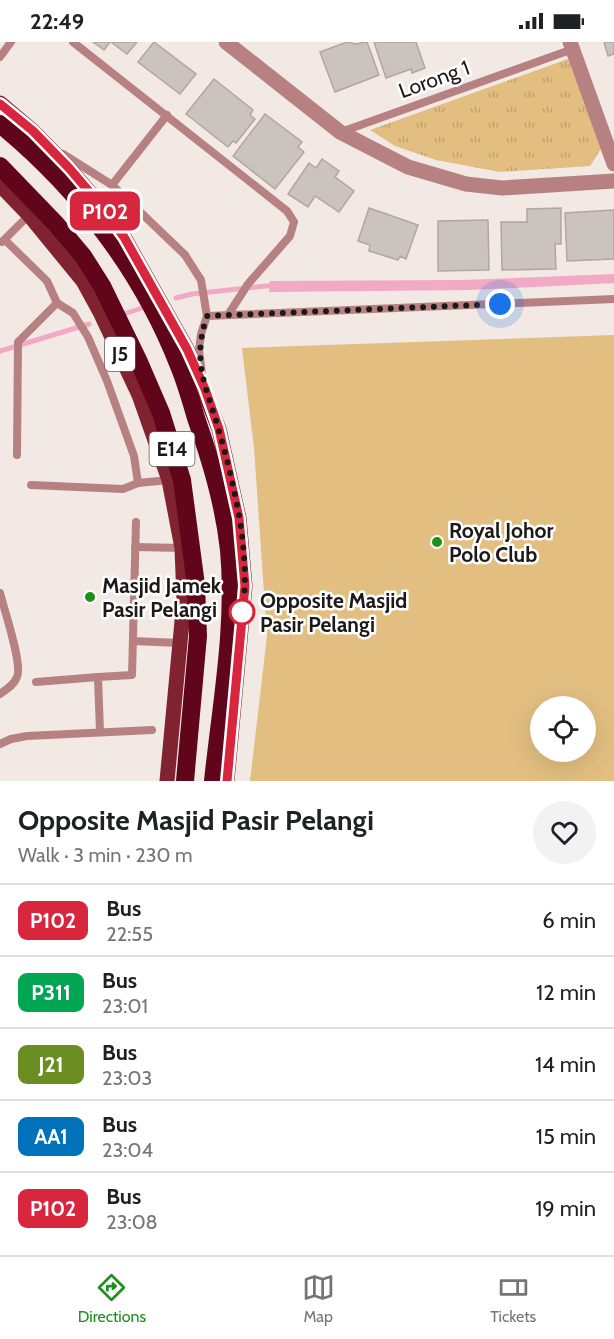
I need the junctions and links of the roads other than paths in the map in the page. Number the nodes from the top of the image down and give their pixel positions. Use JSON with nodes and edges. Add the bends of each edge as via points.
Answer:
{"nodes":[{"id":1,"x":11,"y":42,"type":"edge"},
{"id":2,"x":73,"y":42,"type":"edge"},
{"id":3,"x":226,"y":42,"type":"edge"},
{"id":4,"x":571,"y":45,"type":"edge"},
{"id":5,"x":0,"y":57,"type":"edge"},
{"id":6,"x":0,"y":104,"type":"edge"},
{"id":7,"x":167,"y":115,"type":"junction"},
{"id":8,"x":0,"y":124,"type":"edge"},
{"id":9,"x":33,"y":131,"type":"junction"},
{"id":10,"x":340,"y":132,"type":"junction"},
{"id":11,"x":614,"y":164,"type":"edge"},
{"id":12,"x":1,"y":172,"type":"edge"},
{"id":13,"x":614,"y":181,"type":"edge"},
{"id":14,"x":111,"y":185,"type":"junction"},
{"id":15,"x":29,"y":215,"type":"junction"},
{"id":16,"x":2,"y":242,"type":"edge"},
{"id":17,"x":614,"y":299,"type":"edge"},
{"id":18,"x":57,"y":303,"type":"junction"},
{"id":19,"x":228,"y":315,"type":"junction"},
{"id":20,"x":207,"y":316,"type":"junction"},
{"id":21,"x":205,"y":389,"type":"junction"},
{"id":22,"x":17,"y":454,"type":"dead end"},
{"id":23,"x":169,"y":480,"type":"junction"},
{"id":24,"x":138,"y":483,"type":"junction"},
{"id":25,"x":31,"y":485,"type":"dead end"},
{"id":26,"x":136,"y":522,"type":"dead end"},
{"id":27,"x":135,"y":547,"type":"junction"},
{"id":28,"x":182,"y":548,"type":"junction"},
{"id":29,"x":0,"y":592,"type":"edge"},
{"id":30,"x":133,"y":640,"type":"junction"},
{"id":31,"x":180,"y":643,"type":"junction"},
{"id":32,"x":98,"y":678,"type":"junction"},
{"id":33,"x":36,"y":682,"type":"dead end"},
{"id":34,"x":0,"y":694,"type":"edge"},
{"id":35,"x":152,"y":730,"type":"dead end"},
{"id":36,"x":100,"y":732,"type":"junction"},
{"id":37,"x":0,"y":744,"type":"edge"},
{"id":38,"x":167,"y":781,"type":"edge"},
{"id":39,"x":185,"y":781,"type":"edge"},
{"id":40,"x":213,"y":781,"type":"edge"},
{"id":41,"x":227,"y":781,"type":"edge"}],
"edges":[{"from":1,"to":5,"type":"lane"},
{"from":2,"to":7,"type":"lane"},
{"from":3,"to":10,"type":"street"},
{"from":4,"to":10,"type":"lane","name":"Lorong 1"},
{"from":4,"to":11,"type":"street"},
{"from":6,"to":9,"type":"main road"},
{"from":7,"to":14,"type":"lane"},
{"from":7,"to":19,"type":"lane","via":[[287,211],[294,222],[290,236]]},
{"from":8,"to":40,"type":"highway","number":"E14","via":[[30,149],[89,211],[122,256],[179,366],[214,470],[229,551],[230,600]]},
{"from":9,"to":14,"type":"lane"},
{"from":9,"to":21,"type":"main road","via":[[69,168],[124,237]]},
{"from":10,"to":13,"type":"street","via":[[408,167],[466,184],[502,188]]},
{"from":12,"to":15,"type":"main road","number":"J5"},
{"from":12,"to":39,"type":"highway","number":"E14","via":[[83,256],[102,286],[161,413],[182,480],[196,585],[198,636]]},
{"from":14,"to":20,"type":"lane","via":[[184,255],[201,280]]},
{"from":15,"to":16,"type":"lane"},
{"from":15,"to":23,"type":"main road","number":"J5","via":[[83,281],[101,314],[139,395]]},
{"from":16,"to":18,"type":"lane","via":[[47,281]]},
{"from":17,"to":19,"type":"lane"},
{"from":18,"to":22,"type":"lane","via":[[18,342]]},
{"from":18,"to":24,"type":"lane","via":[[73,313],[88,337],[134,456]]},
{"from":19,"to":20,"type":"lane"},
{"from":20,"to":21,"type":"lane","via":[[199,350]]},
{"from":21,"to":41,"type":"main road","via":[[230,473],[239,518],[245,586]]},
{"from":23,"to":24,"type":"lane"},
{"from":23,"to":28,"type":"main road","number":"J5"},
{"from":24,"to":25,"type":"lane","via":[[123,489]]},
{"from":26,"to":27,"type":"lane"},
{"from":27,"to":28,"type":"lane"},
{"from":27,"to":30,"type":"lane"},
{"from":28,"to":31,"type":"main road","number":"J5","via":[[184,600]]},
{"from":29,"to":34,"type":"lane","via":[[19,669],[15,681]]},
{"from":30,"to":31,"type":"lane"},
{"from":30,"to":32,"type":"lane","via":[[132,675]]},
{"from":31,"to":38,"type":"main road","number":"J5"},
{"from":32,"to":33,"type":"lane"},
{"from":32,"to":36,"type":"lane"},
{"from":35,"to":36,"type":"lane"},
{"from":36,"to":37,"type":"lane","via":[[27,736]]}]}
